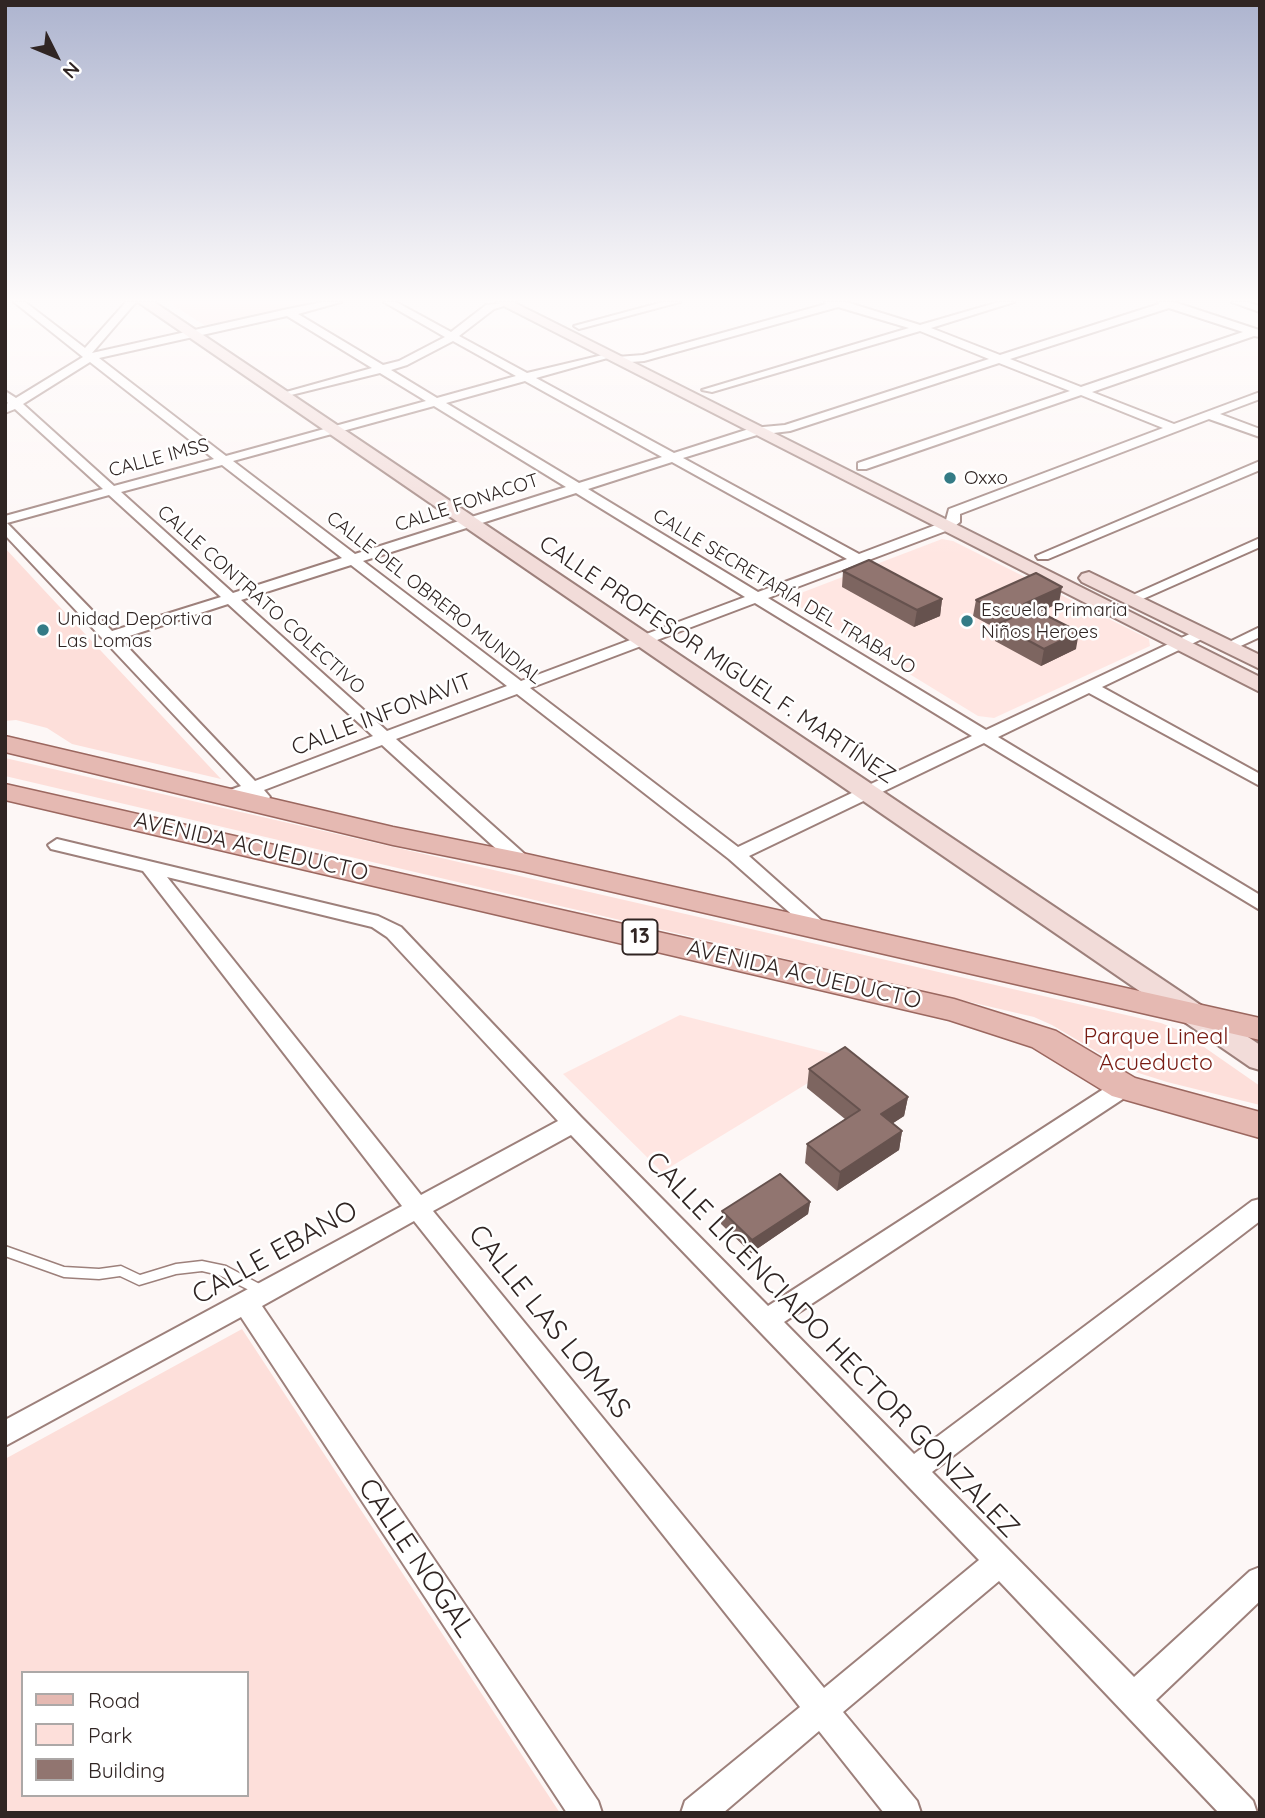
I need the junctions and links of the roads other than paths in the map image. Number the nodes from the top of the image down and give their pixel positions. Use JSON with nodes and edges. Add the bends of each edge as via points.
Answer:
{"nodes":[{"id":1,"x":36,"y":387,"type":"edge"},
{"id":2,"x":129,"y":387,"type":"edge"},
{"id":3,"x":270,"y":387,"type":"edge"},
{"id":4,"x":319,"y":387,"type":"edge"},
{"id":5,"x":410,"y":387,"type":"edge"},
{"id":6,"x":490,"y":387,"type":"edge"},
{"id":7,"x":544,"y":387,"type":"edge"},
{"id":8,"x":669,"y":387,"type":"edge"},
{"id":9,"x":702,"y":387,"type":"edge"},
{"id":10,"x":719,"y":387,"type":"edge"},
{"id":11,"x":909,"y":387,"type":"edge"},
{"id":12,"x":1069,"y":387,"type":"edge"},
{"id":13,"x":1092,"y":387,"type":"edge"},
{"id":14,"x":708,"y":390,"type":"junction"},
{"id":15,"x":1079,"y":391,"type":"junction"},
{"id":16,"x":1260,"y":394,"type":"edge"},
{"id":17,"x":284,"y":396,"type":"junction"},
{"id":18,"x":435,"y":402,"type":"junction"},
{"id":19,"x":9,"y":403,"type":"edge"},
{"id":20,"x":1208,"y":414,"type":"junction"},
{"id":21,"x":1171,"y":427,"type":"junction"},
{"id":22,"x":786,"y":428,"type":"junction"},
{"id":23,"x":333,"y":430,"type":"junction"},
{"id":24,"x":756,"y":431,"type":"junction"},
{"id":25,"x":1260,"y":433,"type":"edge"},
{"id":26,"x":673,"y":458,"type":"junction"},
{"id":27,"x":224,"y":460,"type":"junction"},
{"id":28,"x":862,"y":466,"type":"junction"},
{"id":29,"x":1260,"y":466,"type":"edge"},
{"id":30,"x":577,"y":488,"type":"junction"},
{"id":31,"x":111,"y":491,"type":"junction"},
{"id":32,"x":950,"y":519,"type":"junction"},
{"id":33,"x":5,"y":520,"type":"edge"},
{"id":34,"x":469,"y":523,"type":"junction"},
{"id":35,"x":5,"y":527,"type":"edge"},
{"id":36,"x":1260,"y":542,"type":"edge"},
{"id":37,"x":858,"y":559,"type":"junction"},
{"id":38,"x":353,"y":560,"type":"junction"},
{"id":39,"x":1042,"y":565,"type":"junction"},
{"id":40,"x":757,"y":598,"type":"junction"},
{"id":41,"x":231,"y":599,"type":"junction"},
{"id":42,"x":1131,"y":599,"type":"junction"},
{"id":43,"x":1260,"y":631,"type":"edge"},
{"id":44,"x":1201,"y":634,"type":"junction"},
{"id":45,"x":110,"y":638,"type":"junction"},
{"id":46,"x":642,"y":641,"type":"junction"},
{"id":47,"x":1178,"y":645,"type":"junction"},
{"id":48,"x":1227,"y":647,"type":"junction"},
{"id":49,"x":1260,"y":663,"type":"edge"},
{"id":50,"x":1260,"y":686,"type":"edge"},
{"id":51,"x":519,"y":687,"type":"junction"},
{"id":52,"x":1089,"y":687,"type":"junction"},
{"id":53,"x":985,"y":736,"type":"junction"},
{"id":54,"x":385,"y":738,"type":"junction"},
{"id":55,"x":5,"y":744,"type":"edge"},
{"id":56,"x":1260,"y":781,"type":"edge"},
{"id":57,"x":5,"y":792,"type":"edge"},
{"id":58,"x":866,"y":793,"type":"junction"},
{"id":59,"x":250,"y":798,"type":"junction"},
{"id":60,"x":57,"y":845,"type":"dead end"},
{"id":61,"x":736,"y":855,"type":"junction"},
{"id":62,"x":522,"y":862,"type":"junction"},
{"id":63,"x":149,"y":867,"type":"junction"},
{"id":64,"x":1260,"y":904,"type":"edge"},
{"id":65,"x":821,"y":929,"type":"junction"},
{"id":66,"x":1196,"y":1015,"type":"junction"},
{"id":67,"x":1260,"y":1029,"type":"edge"},
{"id":68,"x":1260,"y":1060,"type":"edge"},
{"id":69,"x":1124,"y":1087,"type":"junction"},
{"id":70,"x":573,"y":1123,"type":"junction"},
{"id":71,"x":1260,"y":1125,"type":"edge"},
{"id":72,"x":1260,"y":1208,"type":"edge"},
{"id":73,"x":417,"y":1209,"type":"junction"},
{"id":74,"x":5,"y":1251,"type":"edge"},
{"id":75,"x":255,"y":1298,"type":"junction"},
{"id":76,"x":765,"y":1321,"type":"junction"},
{"id":77,"x":5,"y":1434,"type":"edge"},
{"id":78,"x":911,"y":1472,"type":"junction"},
{"id":79,"x":999,"y":1562,"type":"junction"},
{"id":80,"x":1260,"y":1581,"type":"edge"},
{"id":81,"x":1134,"y":1699,"type":"junction"},
{"id":82,"x":821,"y":1709,"type":"junction"},
{"id":83,"x":586,"y":1813,"type":"edge"},
{"id":84,"x":697,"y":1813,"type":"edge"},
{"id":85,"x":905,"y":1813,"type":"edge"},
{"id":86,"x":1241,"y":1813,"type":"edge"}],
"edges":[{"from":1,"to":19,"type":"street"},
{"from":2,"to":27,"type":"street","name":"CALLE DEL OBRERO MUNDIAL"},
{"from":3,"to":17,"type":"street","name":"CALLE PROFESOR MIGUEL F. MARTÍNEZ"},
{"from":4,"to":17,"type":"street"},
{"from":5,"to":18,"type":"street","name":"CALLE SECRETARÍA DEL TRABAJO"},
{"from":6,"to":18,"type":"street","name":"CALLE IMSS"},
{"from":7,"to":26,"type":"street"},
{"from":8,"to":24,"type":"street"},
{"from":9,"to":14,"type":"street"},
{"from":10,"to":14,"type":"street"},
{"from":11,"to":22,"type":"street","name":"CALLE FONACOT"},
{"from":12,"to":15,"type":"street"},
{"from":13,"to":15,"type":"street"},
{"from":14,"to":22,"type":"street"},
{"from":15,"to":21,"type":"street"},
{"from":15,"to":28,"type":"street"},
{"from":16,"to":20,"type":"street","name":"CALLE INFONAVIT"},
{"from":17,"to":23,"type":"street","name":"CALLE PROFESOR MIGUEL F. MARTÍNEZ"},
{"from":18,"to":23,"type":"street","name":"CALLE IMSS"},
{"from":18,"to":30,"type":"street","name":"CALLE SECRETARÍA DEL TRABAJO"},
{"from":19,"to":31,"type":"street","name":"CALLE CONTRATO COLECTIVO"},
{"from":20,"to":21,"type":"street","name":"CALLE INFONAVIT"},
{"from":20,"to":25,"type":"street"},
{"from":21,"to":32,"type":"street","name":"CALLE INFONAVIT"},
{"from":22,"to":24,"type":"street","name":"CALLE FONACOT"},
{"from":22,"to":28,"type":"street"},
{"from":23,"to":27,"type":"street","name":"CALLE IMSS"},
{"from":23,"to":34,"type":"street","name":"CALLE PROFESOR MIGUEL F. MARTÍNEZ"},
{"from":24,"to":26,"type":"street","name":"CALLE FONACOT"},
{"from":24,"to":32,"type":"street"},
{"from":26,"to":30,"type":"street","name":"CALLE FONACOT"},
{"from":26,"to":37,"type":"street"},
{"from":27,"to":31,"type":"street","name":"CALLE IMSS"},
{"from":27,"to":38,"type":"street","name":"CALLE DEL OBRERO MUNDIAL"},
{"from":28,"to":32,"type":"street"},
{"from":29,"to":39,"type":"street"},
{"from":30,"to":34,"type":"street","name":"CALLE FONACOT"},
{"from":30,"to":40,"type":"street","name":"CALLE SECRETARÍA DEL TRABAJO"},
{"from":31,"to":33,"type":"street","name":"CALLE IMSS"},
{"from":31,"to":41,"type":"street","name":"CALLE CONTRATO COLECTIVO"},
{"from":32,"to":37,"type":"street","name":"CALLE INFONAVIT"},
{"from":32,"to":39,"type":"street"},
{"from":34,"to":38,"type":"street","name":"CALLE FONACOT"},
{"from":34,"to":46,"type":"street","name":"CALLE PROFESOR MIGUEL F. MARTÍNEZ"},
{"from":35,"to":45,"type":"street"},
{"from":36,"to":42,"type":"street"},
{"from":37,"to":40,"type":"street","name":"CALLE INFONAVIT"},
{"from":38,"to":41,"type":"street","name":"CALLE FONACOT"},
{"from":38,"to":51,"type":"street","name":"CALLE DEL OBRERO MUNDIAL"},
{"from":39,"to":42,"type":"street","via":[[1068,568]]},
{"from":39,"to":47,"type":"street"},
{"from":40,"to":46,"type":"street","name":"CALLE INFONAVIT"},
{"from":40,"to":53,"type":"street","name":"CALLE SECRETARÍA DEL TRABAJO"},
{"from":41,"to":45,"type":"street","name":"CALLE FONACOT"},
{"from":41,"to":54,"type":"street","name":"CALLE CONTRATO COLECTIVO"},
{"from":42,"to":44,"type":"street"},
{"from":43,"to":48,"type":"street"},
{"from":44,"to":47,"type":"street"},
{"from":44,"to":48,"type":"street"},
{"from":45,"to":59,"type":"street"},
{"from":46,"to":51,"type":"street","name":"CALLE INFONAVIT"},
{"from":46,"to":58,"type":"street","name":"CALLE PROFESOR MIGUEL F. MARTÍNEZ"},
{"from":47,"to":50,"type":"street"},
{"from":47,"to":52,"type":"street"},
{"from":48,"to":49,"type":"street"},
{"from":51,"to":54,"type":"street","name":"CALLE INFONAVIT"},
{"from":51,"to":61,"type":"street","name":"CALLE DEL OBRERO MUNDIAL"},
{"from":52,"to":53,"type":"street"},
{"from":52,"to":56,"type":"street"},
{"from":53,"to":58,"type":"street"},
{"from":53,"to":64,"type":"street","name":"CALLE SECRETARÍA DEL TRABAJO"},
{"from":54,"to":59,"type":"street","name":"CALLE INFONAVIT"},
{"from":54,"to":62,"type":"street","name":"CALLE CONTRATO COLECTIVO"},
{"from":55,"to":59,"type":"main road","name":"AVENIDA ACUEDUCTO","number":"13"},
{"from":57,"to":69,"type":"main road","name":"AVENIDA ACUEDUCTO","number":"13","via":[[954,1010],[1044,1039]]},
{"from":58,"to":61,"type":"street"},
{"from":58,"to":66,"type":"street","name":"CALLE PROFESOR MIGUEL F. MARTÍNEZ"},
{"from":59,"to":62,"type":"main road","name":"AVENIDA ACUEDUCTO","number":"13","via":[[393,836]]},
{"from":60,"to":63,"type":"street"},
{"from":61,"to":65,"type":"street","name":"CALLE DEL OBRERO MUNDIAL"},
{"from":62,"to":65,"type":"main road","name":"AVENIDA ACUEDUCTO","number":"13"},
{"from":63,"to":70,"type":"street","name":"CALLE LICENCIADO HECTOR GONZALEZ","via":[[378,922],[394,933]]},
{"from":63,"to":73,"type":"street","name":"CALLE LAS LOMAS"},
{"from":65,"to":66,"type":"main road","name":"AVENIDA ACUEDUCTO","number":"13"},
{"from":66,"to":67,"type":"main road","name":"AVENIDA ACUEDUCTO","number":"13"},
{"from":66,"to":68,"type":"street","name":"CALLE PROFESOR MIGUEL F. MARTÍNEZ"},
{"from":69,"to":71,"type":"main road","name":"AVENIDA ACUEDUCTO","number":"13"},
{"from":69,"to":76,"type":"street"},
{"from":70,"to":73,"type":"street","name":"CALLE EBANO"},
{"from":70,"to":76,"type":"street","name":"CALLE LICENCIADO HECTOR GONZALEZ"},
{"from":72,"to":78,"type":"street"},
{"from":73,"to":75,"type":"street","name":"CALLE EBANO"},
{"from":73,"to":82,"type":"street","name":"CALLE LAS LOMAS"},
{"from":74,"to":75,"type":"lane","via":[[64,1272],[121,1271],[139,1280],[202,1266],[222,1270]]},
{"from":75,"to":77,"type":"street","name":"CALLE EBANO"},
{"from":75,"to":83,"type":"street","name":"CALLE NOGAL"},
{"from":76,"to":78,"type":"street","name":"CALLE LICENCIADO HECTOR GONZALEZ"},
{"from":78,"to":79,"type":"street","name":"CALLE LICENCIADO HECTOR GONZALEZ"},
{"from":79,"to":81,"type":"street","name":"CALLE LICENCIADO HECTOR GONZALEZ"},
{"from":79,"to":82,"type":"street"},
{"from":80,"to":81,"type":"street"},
{"from":81,"to":86,"type":"street","name":"CALLE LICENCIADO HECTOR GONZALEZ"},
{"from":82,"to":84,"type":"street"},
{"from":82,"to":85,"type":"street","name":"CALLE LAS LOMAS"}]}
